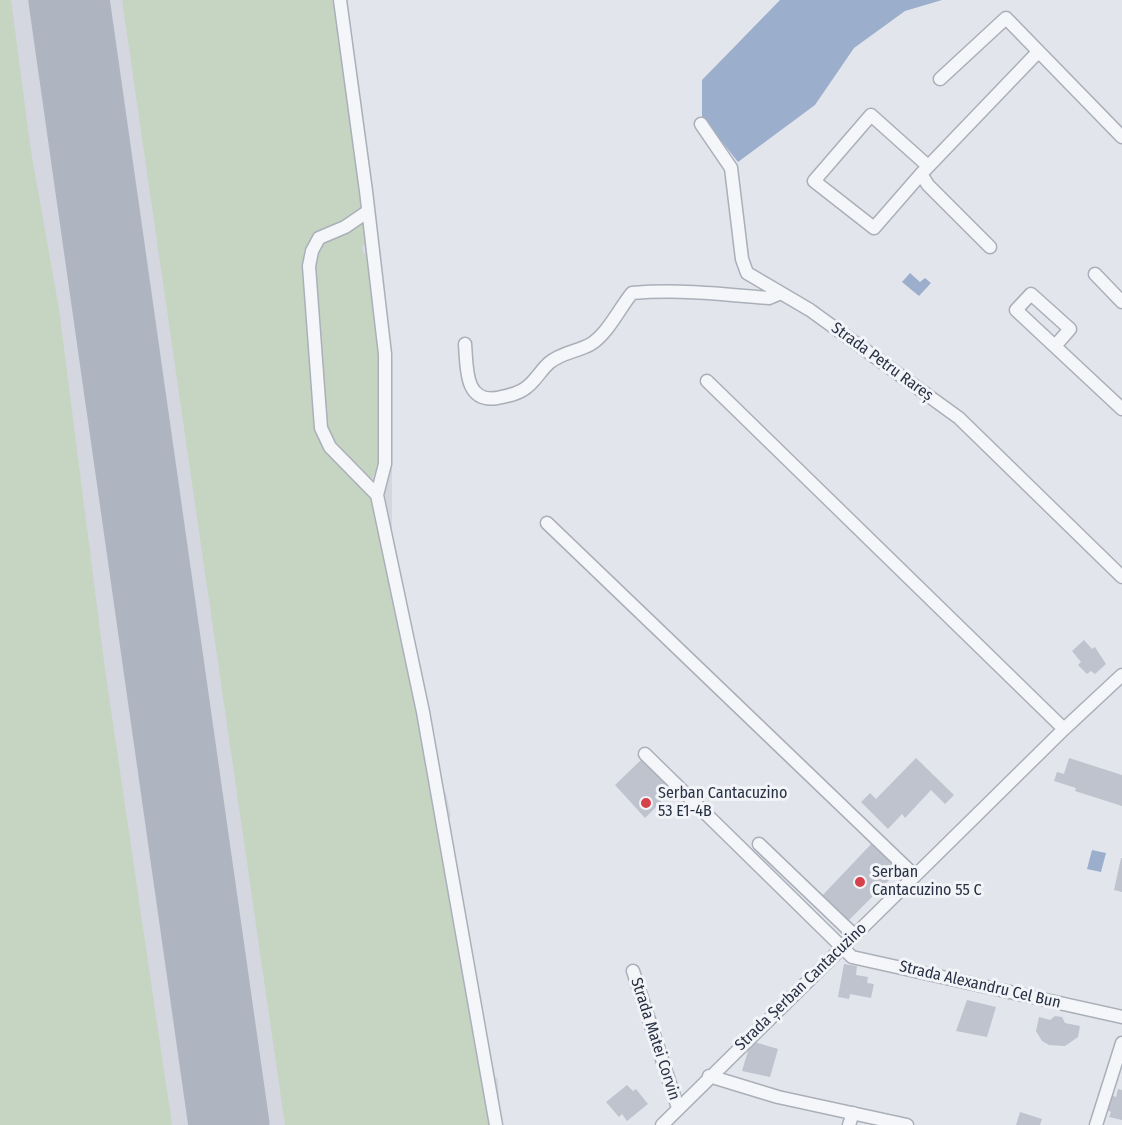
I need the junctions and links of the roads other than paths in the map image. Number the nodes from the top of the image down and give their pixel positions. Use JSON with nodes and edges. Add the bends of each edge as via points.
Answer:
{"nodes":[{"id":1,"x":340,"y":0,"type":"edge"},
{"id":2,"x":1038,"y":52,"type":"junction"},
{"id":3,"x":940,"y":79,"type":"dead end"},
{"id":4,"x":701,"y":124,"type":"dead end"},
{"id":5,"x":1122,"y":137,"type":"edge"},
{"id":6,"x":925,"y":170,"type":"junction"},
{"id":7,"x":367,"y":212,"type":"junction"},
{"id":8,"x":990,"y":247,"type":"dead end"},
{"id":9,"x":1095,"y":274,"type":"dead end"},
{"id":10,"x":781,"y":293,"type":"junction"},
{"id":11,"x":1122,"y":302,"type":"edge"},
{"id":12,"x":465,"y":344,"type":"dead end"},
{"id":13,"x":1055,"y":346,"type":"dead end"},
{"id":14,"x":707,"y":381,"type":"dead end"},
{"id":15,"x":1122,"y":409,"type":"edge"},
{"id":16,"x":377,"y":495,"type":"junction"},
{"id":17,"x":547,"y":523,"type":"dead end"},
{"id":18,"x":1122,"y":577,"type":"edge"},
{"id":19,"x":1122,"y":675,"type":"edge"},
{"id":20,"x":1059,"y":724,"type":"junction"},
{"id":21,"x":645,"y":754,"type":"dead end"},
{"id":22,"x":759,"y":844,"type":"dead end"},
{"id":23,"x":915,"y":876,"type":"junction"},
{"id":24,"x":854,"y":935,"type":"junction"},
{"id":25,"x":842,"y":947,"type":"junction"},
{"id":26,"x":633,"y":971,"type":"dead end"},
{"id":27,"x":1122,"y":1017,"type":"edge"},
{"id":28,"x":1122,"y":1043,"type":"edge"},
{"id":29,"x":709,"y":1076,"type":"junction"},
{"id":30,"x":1117,"y":1078,"type":"edge"},
{"id":31,"x":678,"y":1108,"type":"junction"},
{"id":32,"x":851,"y":1119,"type":"edge"},
{"id":33,"x":496,"y":1125,"type":"edge"},
{"id":34,"x":662,"y":1125,"type":"edge"},
{"id":35,"x":907,"y":1125,"type":"edge"},
{"id":36,"x":1096,"y":1125,"type":"edge"}],
"edges":[{"from":1,"to":7,"type":"street"},
{"from":2,"to":3,"type":"street","via":[[1006,18]]},
{"from":2,"to":5,"type":"street"},
{"from":2,"to":6,"type":"street"},
{"from":4,"to":10,"type":"street","name":"Strada Petru Rareș","via":[[731,168],[747,273]]},
{"from":6,"to":6,"type":"street","via":[[871,115],[814,181],[874,228]]},
{"from":6,"to":8,"type":"street","via":[[928,185]]},
{"from":7,"to":16,"type":"street","via":[[385,354],[385,464]]},
{"from":7,"to":16,"type":"street","via":[[319,238],[309,266],[321,428],[330,447]]},
{"from":9,"to":11,"type":"street"},
{"from":10,"to":12,"type":"street","via":[[770,298],[683,291],[632,293],[598,338],[550,362],[528,387],[492,399],[473,392],[468,382]]},
{"from":10,"to":18,"type":"street","name":"Strada Petru Rareș","via":[[959,418]]},
{"from":13,"to":15,"type":"street"},
{"from":14,"to":20,"type":"street"},
{"from":16,"to":33,"type":"street","via":[[423,712]]},
{"from":17,"to":23,"type":"street"},
{"from":19,"to":20,"type":"street","name":"Strada Șerban Cantacuzino"},
{"from":20,"to":23,"type":"street","name":"Strada Șerban Cantacuzino"},
{"from":21,"to":25,"type":"street","name":"Strada Alexandru Cel Bun"},
{"from":22,"to":24,"type":"street"},
{"from":23,"to":24,"type":"street","name":"Strada Șerban Cantacuzino"},
{"from":24,"to":25,"type":"street","name":"Strada Șerban Cantacuzino"},
{"from":25,"to":27,"type":"street","name":"Strada Alexandru Cel Bun","via":[[852,957]]},
{"from":25,"to":29,"type":"street","name":"Strada Șerban Cantacuzino"},
{"from":26,"to":31,"type":"street","name":"Strada Matei Corvin"},
{"from":28,"to":30,"type":"street"},
{"from":29,"to":31,"type":"street","name":"Strada Șerban Cantacuzino"},
{"from":29,"to":32,"type":"street"},
{"from":30,"to":36,"type":"street"},
{"from":31,"to":34,"type":"street","name":"Strada Șerban Cantacuzino"},
{"from":32,"to":35,"type":"street"}]}
